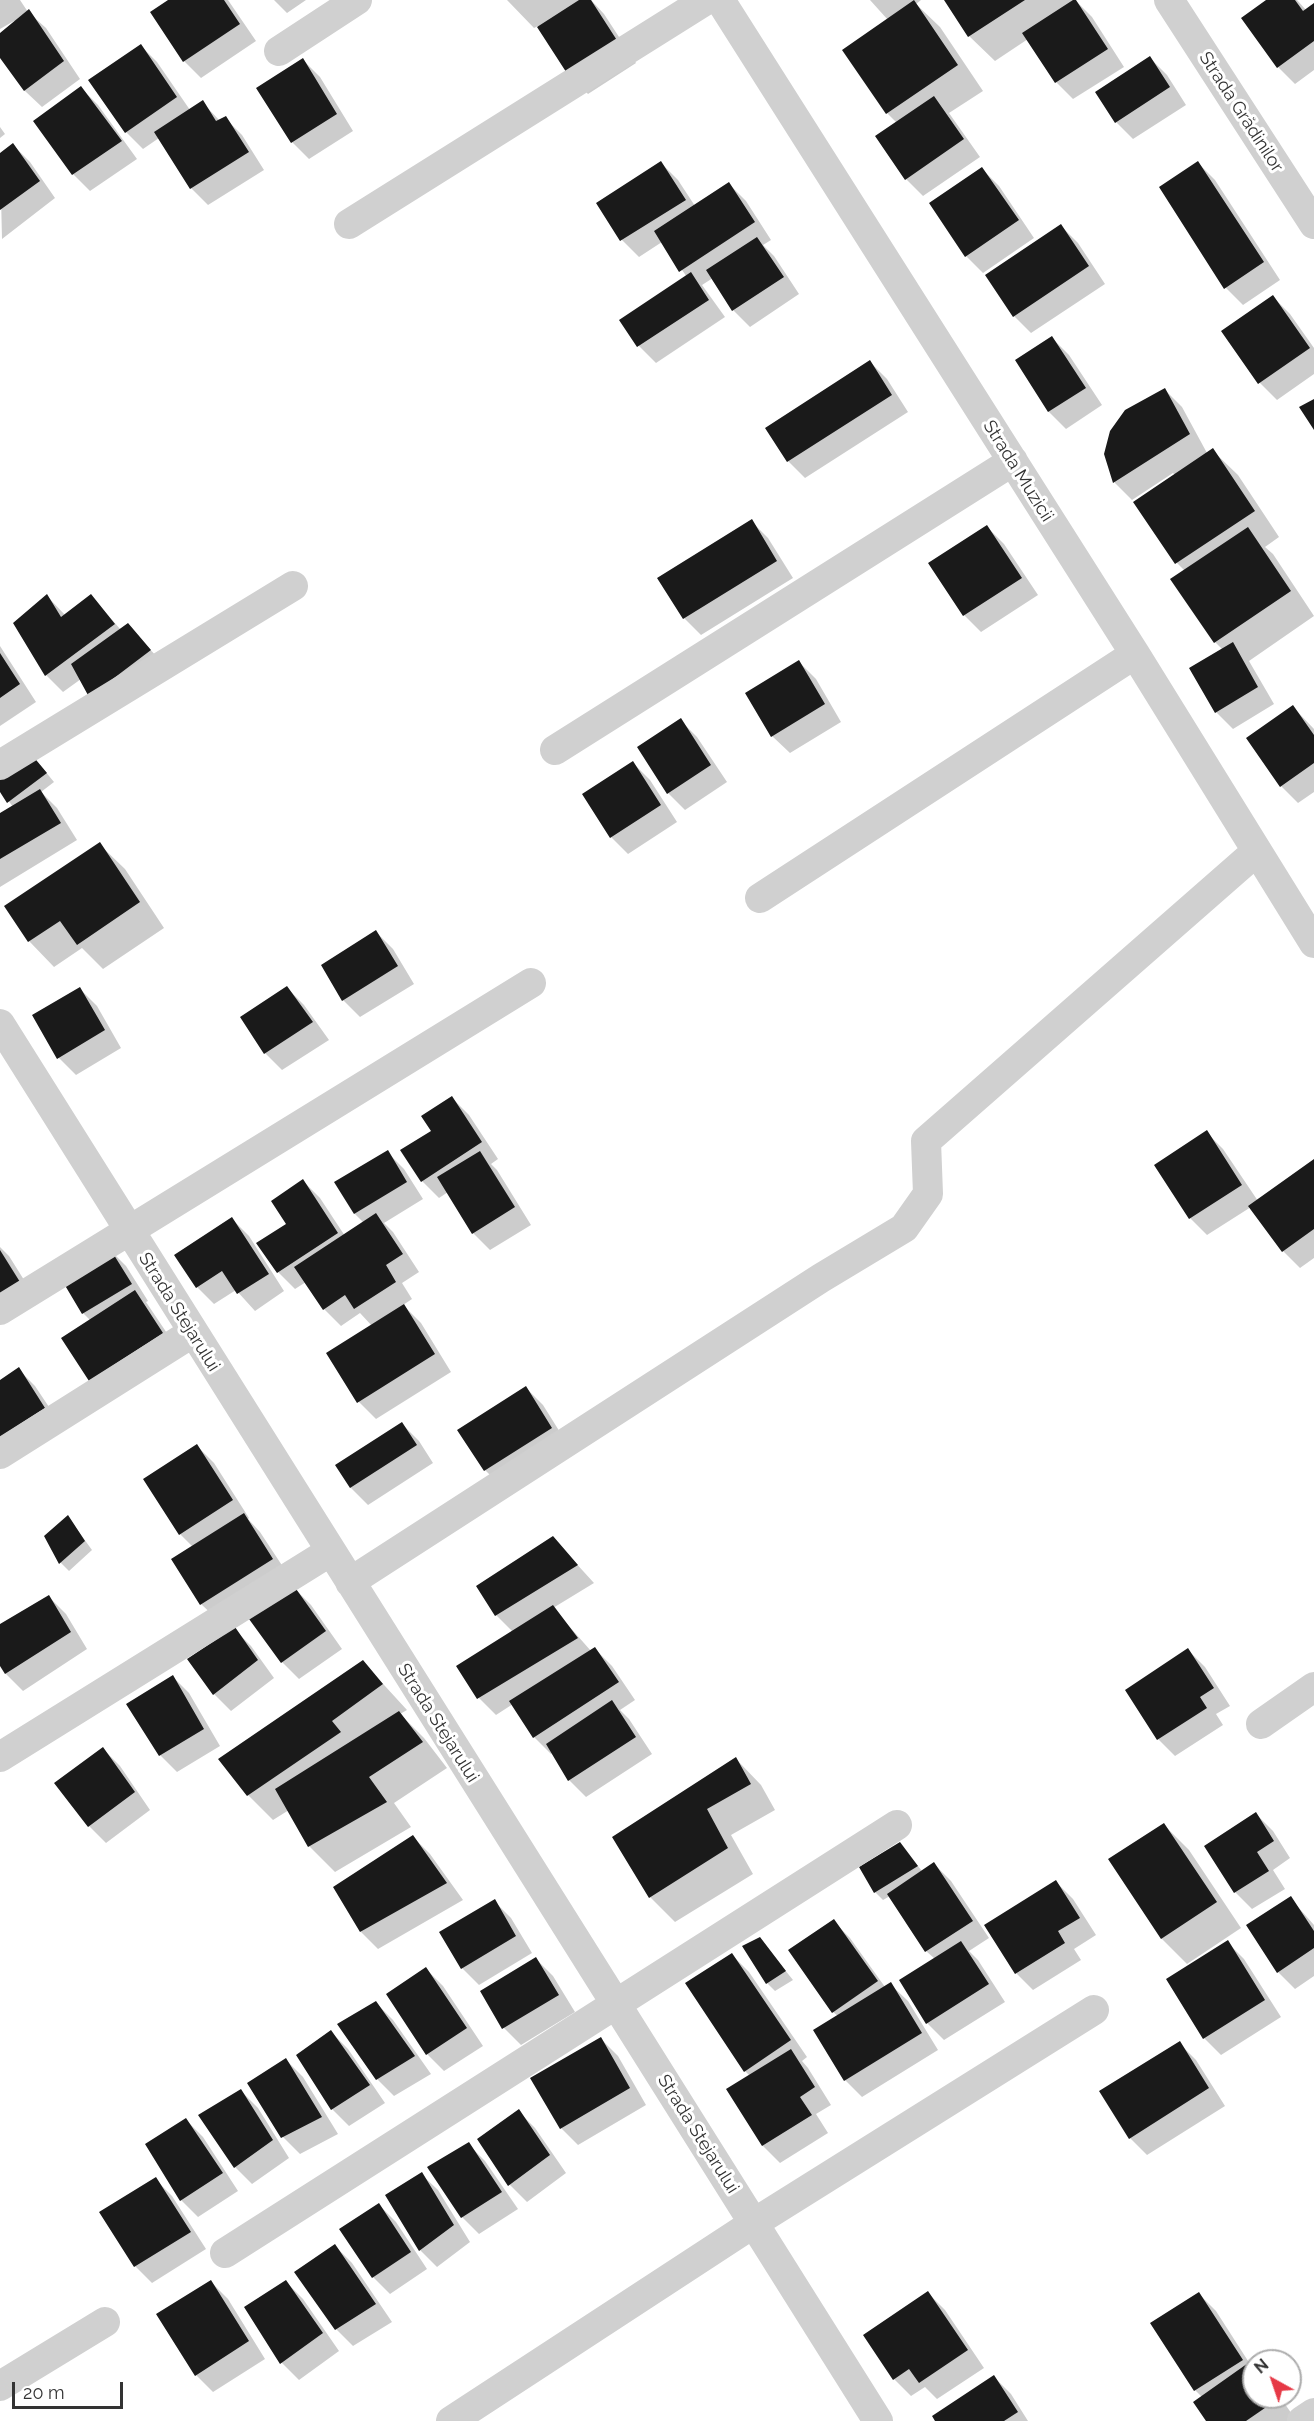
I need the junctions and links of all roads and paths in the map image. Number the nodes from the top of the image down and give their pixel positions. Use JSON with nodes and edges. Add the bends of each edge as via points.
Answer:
{"nodes":[{"id":1,"x":357,"y":0,"type":"edge"},
{"id":2,"x":706,"y":0,"type":"edge"},
{"id":3,"x":720,"y":0,"type":"edge"},
{"id":4,"x":1169,"y":0,"type":"edge"},
{"id":5,"x":279,"y":51,"type":"dead end"},
{"id":6,"x":349,"y":224,"type":"dead end"},
{"id":7,"x":1314,"y":224,"type":"edge"},
{"id":8,"x":1013,"y":462,"type":"junction"},
{"id":9,"x":293,"y":586,"type":"dead end"},
{"id":10,"x":1135,"y":654,"type":"junction"},
{"id":11,"x":555,"y":750,"type":"dead end"},
{"id":12,"x":0,"y":765,"type":"edge"},
{"id":13,"x":1257,"y":851,"type":"junction"},
{"id":14,"x":760,"y":898,"type":"dead end"},
{"id":15,"x":1314,"y":943,"type":"edge"},
{"id":16,"x":531,"y":983,"type":"dead end"},
{"id":17,"x":2,"y":1034,"type":"edge"},
{"id":18,"x":128,"y":1230,"type":"junction"},
{"id":19,"x":0,"y":1310,"type":"edge"},
{"id":20,"x":192,"y":1333,"type":"junction"},
{"id":21,"x":0,"y":1454,"type":"edge"},
{"id":22,"x":331,"y":1551,"type":"junction"},
{"id":23,"x":350,"y":1582,"type":"junction"},
{"id":24,"x":1314,"y":1687,"type":"edge"},
{"id":25,"x":1261,"y":1724,"type":"dead end"},
{"id":26,"x":0,"y":1757,"type":"edge"},
{"id":27,"x":897,"y":1825,"type":"dead end"},
{"id":28,"x":616,"y":2003,"type":"junction"},
{"id":29,"x":1094,"y":2010,"type":"dead end"},
{"id":30,"x":754,"y":2223,"type":"junction"},
{"id":31,"x":225,"y":2253,"type":"dead end"},
{"id":32,"x":105,"y":2322,"type":"dead end"},
{"id":33,"x":0,"y":2386,"type":"edge"},
{"id":34,"x":1314,"y":2413,"type":"edge"},
{"id":35,"x":451,"y":2421,"type":"edge"},
{"id":36,"x":878,"y":2421,"type":"edge"},
{"id":37,"x":1302,"y":2421,"type":"edge"}],
"edges":[{"from":1,"to":5,"type":"street"},
{"from":2,"to":6,"type":"street"},
{"from":3,"to":8,"type":"street","name":"Strada Muzicii"},
{"from":4,"to":7,"type":"street","name":"Strada Grădinilor"},
{"from":8,"to":10,"type":"street","name":"Strada Muzicii"},
{"from":8,"to":11,"type":"street"},
{"from":9,"to":12,"type":"street"},
{"from":10,"to":13,"type":"street","name":"Strada Muzicii"},
{"from":10,"to":14,"type":"street"},
{"from":13,"to":15,"type":"street","name":"Strada Muzicii"},
{"from":13,"to":23,"type":"street","via":[[926,1141],[928,1194],[904,1228]]},
{"from":16,"to":18,"type":"street"},
{"from":17,"to":18,"type":"street","name":"Strada Stejarului"},
{"from":18,"to":19,"type":"street"},
{"from":18,"to":20,"type":"street","name":"Strada Stejarului"},
{"from":20,"to":21,"type":"street"},
{"from":20,"to":22,"type":"street","name":"Strada Stejarului"},
{"from":22,"to":23,"type":"street","name":"Strada Stejarului"},
{"from":22,"to":26,"type":"street"},
{"from":23,"to":28,"type":"street","name":"Strada Stejarului"},
{"from":24,"to":25,"type":"street"},
{"from":27,"to":28,"type":"street"},
{"from":28,"to":30,"type":"street","name":"Strada Stejarului"},
{"from":28,"to":31,"type":"street"},
{"from":29,"to":30,"type":"street"},
{"from":30,"to":35,"type":"street"},
{"from":30,"to":36,"type":"street","name":"Strada Stejarului"},
{"from":32,"to":33,"type":"street"},
{"from":34,"to":37,"type":"street"}]}
